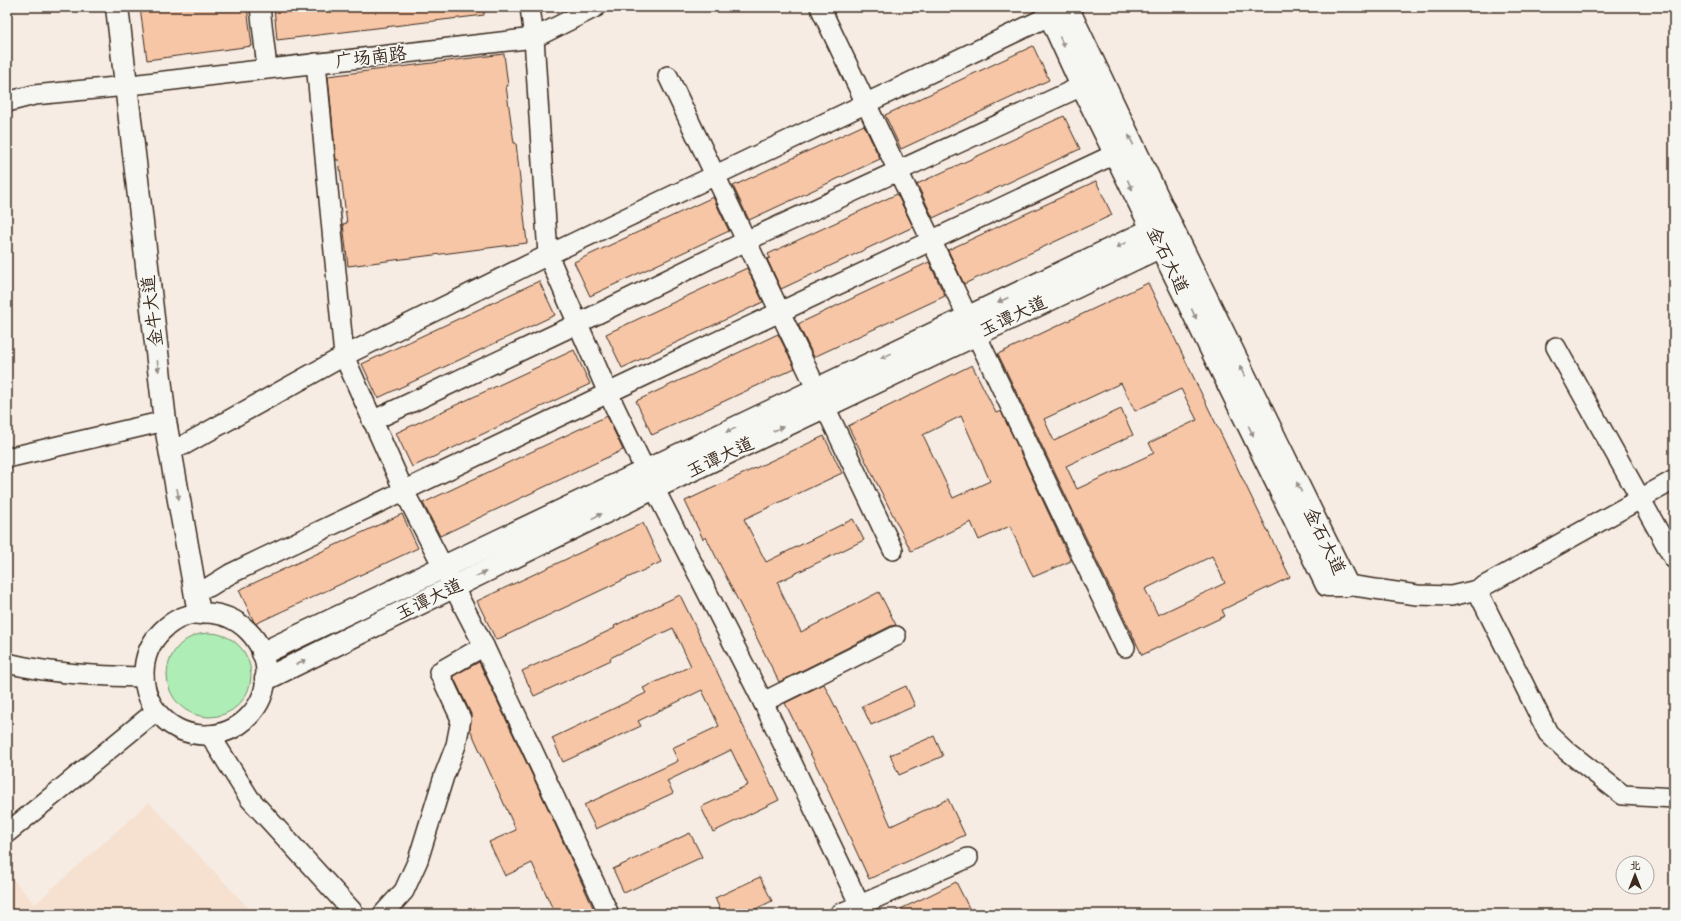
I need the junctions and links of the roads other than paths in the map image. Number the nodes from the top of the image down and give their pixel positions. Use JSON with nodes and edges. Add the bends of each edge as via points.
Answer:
{"nodes":[{"id":1,"x":117,"y":7,"type":"edge"},
{"id":2,"x":130,"y":7,"type":"edge"},
{"id":3,"x":260,"y":7,"type":"edge"},
{"id":4,"x":530,"y":7,"type":"edge"},
{"id":5,"x":596,"y":7,"type":"edge"},
{"id":6,"x":820,"y":7,"type":"edge"},
{"id":7,"x":1057,"y":9,"type":"edge"},
{"id":8,"x":534,"y":38,"type":"junction"},
{"id":9,"x":316,"y":63,"type":"junction"},
{"id":10,"x":267,"y":68,"type":"junction"},
{"id":11,"x":668,"y":76,"type":"dead end"},
{"id":12,"x":133,"y":85,"type":"junction"},
{"id":13,"x":1082,"y":86,"type":"junction"},
{"id":14,"x":7,"y":102,"type":"edge"},
{"id":15,"x":865,"y":102,"type":"junction"},
{"id":16,"x":1115,"y":154,"type":"junction"},
{"id":17,"x":898,"y":170,"type":"junction"},
{"id":18,"x":715,"y":175,"type":"junction"},
{"id":19,"x":1165,"y":234,"type":"junction"},
{"id":20,"x":931,"y":240,"type":"junction"},
{"id":21,"x":746,"y":241,"type":"junction"},
{"id":22,"x":548,"y":255,"type":"junction"},
{"id":23,"x":780,"y":312,"type":"junction"},
{"id":24,"x":577,"y":324,"type":"junction"},
{"id":25,"x":972,"y":325,"type":"junction"},
{"id":26,"x":1556,"y":347,"type":"dead end"},
{"id":27,"x":344,"y":356,"type":"junction"},
{"id":28,"x":608,"y":393,"type":"junction"},
{"id":29,"x":821,"y":398,"type":"junction"},
{"id":30,"x":165,"y":421,"type":"junction"},
{"id":31,"x":372,"y":421,"type":"junction"},
{"id":32,"x":184,"y":445,"type":"junction"},
{"id":33,"x":7,"y":458,"type":"edge"},
{"id":34,"x":650,"y":479,"type":"junction"},
{"id":35,"x":1674,"y":480,"type":"edge"},
{"id":36,"x":404,"y":491,"type":"junction"},
{"id":37,"x":1640,"y":498,"type":"junction"},
{"id":38,"x":894,"y":550,"type":"dead end"},
{"id":39,"x":1674,"y":559,"type":"edge"},
{"id":40,"x":443,"y":566,"type":"junction"},
{"id":41,"x":1347,"y":585,"type":"joint"},
{"id":42,"x":209,"y":587,"type":"junction"},
{"id":43,"x":454,"y":587,"type":"junction"},
{"id":44,"x":1477,"y":590,"type":"junction"},
{"id":45,"x":206,"y":613,"type":"junction"},
{"id":46,"x":896,"y":636,"type":"dead end"},
{"id":47,"x":484,"y":646,"type":"junction"},
{"id":48,"x":1125,"y":647,"type":"dead end"},
{"id":49,"x":263,"y":653,"type":"junction"},
{"id":50,"x":7,"y":663,"type":"edge"},
{"id":51,"x":144,"y":677,"type":"junction"},
{"id":52,"x":266,"y":680,"type":"junction"},
{"id":53,"x":763,"y":702,"type":"junction"},
{"id":54,"x":156,"y":710,"type":"junction"},
{"id":55,"x":210,"y":735,"type":"junction"},
{"id":56,"x":1674,"y":798,"type":"edge"},
{"id":57,"x":7,"y":833,"type":"edge"},
{"id":58,"x":968,"y":858,"type":"dead end"},
{"id":59,"x":862,"y":909,"type":"edge"},
{"id":60,"x":355,"y":914,"type":"edge"},
{"id":61,"x":383,"y":914,"type":"edge"},
{"id":62,"x":609,"y":914,"type":"edge"},
{"id":63,"x":839,"y":914,"type":"edge"}],
"edges":[{"from":1,"to":12,"type":"main road","name":"金牛大道"},
{"from":2,"to":12,"type":"main road","name":"金牛大道"},
{"from":3,"to":10,"type":"street"},
{"from":4,"to":8,"type":"street"},
{"from":5,"to":8,"type":"street","name":"广场南路"},
{"from":6,"to":15,"type":"street"},
{"from":7,"to":13,"type":"main road","name":"金石大道","one_way":true},
{"from":7,"to":15,"type":"street"},
{"from":19,"to":7,"type":"main road","name":"金石大道","one_way":true},
{"from":8,"to":9,"type":"street","name":"广场南路"},
{"from":8,"to":22,"type":"street"},
{"from":9,"to":10,"type":"street","name":"广场南路"},
{"from":9,"to":27,"type":"street"},
{"from":10,"to":12,"type":"street","name":"广场南路"},
{"from":11,"to":18,"type":"street"},
{"from":12,"to":14,"type":"street","name":"广场南路","via":[[34,95]]},
{"from":12,"to":30,"type":"main road","name":"金牛大道","one_way":true},
{"from":12,"to":32,"type":"main road","name":"金牛大道"},
{"from":13,"to":16,"type":"main road","name":"金石大道"},
{"from":13,"to":17,"type":"street"},
{"from":15,"to":17,"type":"street"},
{"from":15,"to":18,"type":"street"},
{"from":16,"to":19,"type":"main road","name":"金石大道","one_way":true},
{"from":16,"to":20,"type":"street"},
{"from":17,"to":20,"type":"street"},
{"from":17,"to":21,"type":"street"},
{"from":18,"to":21,"type":"street"},
{"from":18,"to":22,"type":"street"},
{"from":19,"to":25,"type":"main road","name":"玉谭大道"},
{"from":19,"to":41,"type":"main road","name":"金石大道","via":[[1327,585]]},
{"from":20,"to":23,"type":"street"},
{"from":20,"to":25,"type":"street"},
{"from":21,"to":23,"type":"street"},
{"from":21,"to":24,"type":"street"},
{"from":22,"to":24,"type":"street"},
{"from":22,"to":27,"type":"street"},
{"from":23,"to":28,"type":"street"},
{"from":23,"to":29,"type":"street"},
{"from":24,"to":28,"type":"street"},
{"from":24,"to":31,"type":"street"},
{"from":25,"to":29,"type":"main road","name":"玉谭大道"},
{"from":25,"to":48,"type":"street"},
{"from":26,"to":37,"type":"street"},
{"from":27,"to":31,"type":"street"},
{"from":27,"to":32,"type":"street"},
{"from":28,"to":34,"type":"street"},
{"from":28,"to":36,"type":"street"},
{"from":29,"to":34,"type":"main road","name":"玉谭大道"},
{"from":29,"to":38,"type":"street"},
{"from":30,"to":33,"type":"street"},
{"from":30,"to":45,"type":"main road","name":"金牛大道","one_way":true},
{"from":31,"to":36,"type":"street"},
{"from":32,"to":42,"type":"main road","name":"金牛大道"},
{"from":34,"to":40,"type":"main road","name":"玉谭大道"},
{"from":43,"to":34,"type":"main road","name":"玉谭大道","one_way":true},
{"from":34,"to":53,"type":"street"},
{"from":35,"to":37,"type":"street"},
{"from":36,"to":40,"type":"street"},
{"from":36,"to":42,"type":"street","via":[[230,574]]},
{"from":37,"to":39,"type":"street"},
{"from":37,"to":44,"type":"street"},
{"from":40,"to":43,"type":"street"},
{"from":40,"to":49,"type":"main road","name":"玉谭大道"},
{"from":41,"to":44,"type":"street","via":[[1417,595],[1451,596]]},
{"from":42,"to":45,"type":"main road","name":"金牛大道"},
{"from":43,"to":47,"type":"street"},
{"from":52,"to":43,"type":"main road","name":"玉谭大道","one_way":true},
{"from":44,"to":56,"type":"street","via":[[1548,733],[1623,795]]},
{"from":45,"to":49,"type":"street","via":[[235,620],[256,640]]},
{"from":45,"to":51,"type":"street","via":[[172,622],[156,637],[146,656]]},
{"from":46,"to":53,"type":"street"},
{"from":47,"to":61,"type":"street","via":[[439,672],[461,719],[456,745],[418,860],[404,891]]},
{"from":47,"to":62,"type":"street"},
{"from":49,"to":52,"type":"street"},
{"from":50,"to":51,"type":"street","via":[[65,674]]},
{"from":51,"to":54,"type":"street","via":[[147,695]]},
{"from":52,"to":55,"type":"street","via":[[264,692],[253,713],[234,728]]},
{"from":53,"to":59,"type":"street"},
{"from":54,"to":55,"type":"street","via":[[164,720],[186,732]]},
{"from":54,"to":57,"type":"street"},
{"from":55,"to":60,"type":"street","via":[[250,800]]},
{"from":58,"to":59,"type":"street"},
{"from":59,"to":63,"type":"street"}]}
